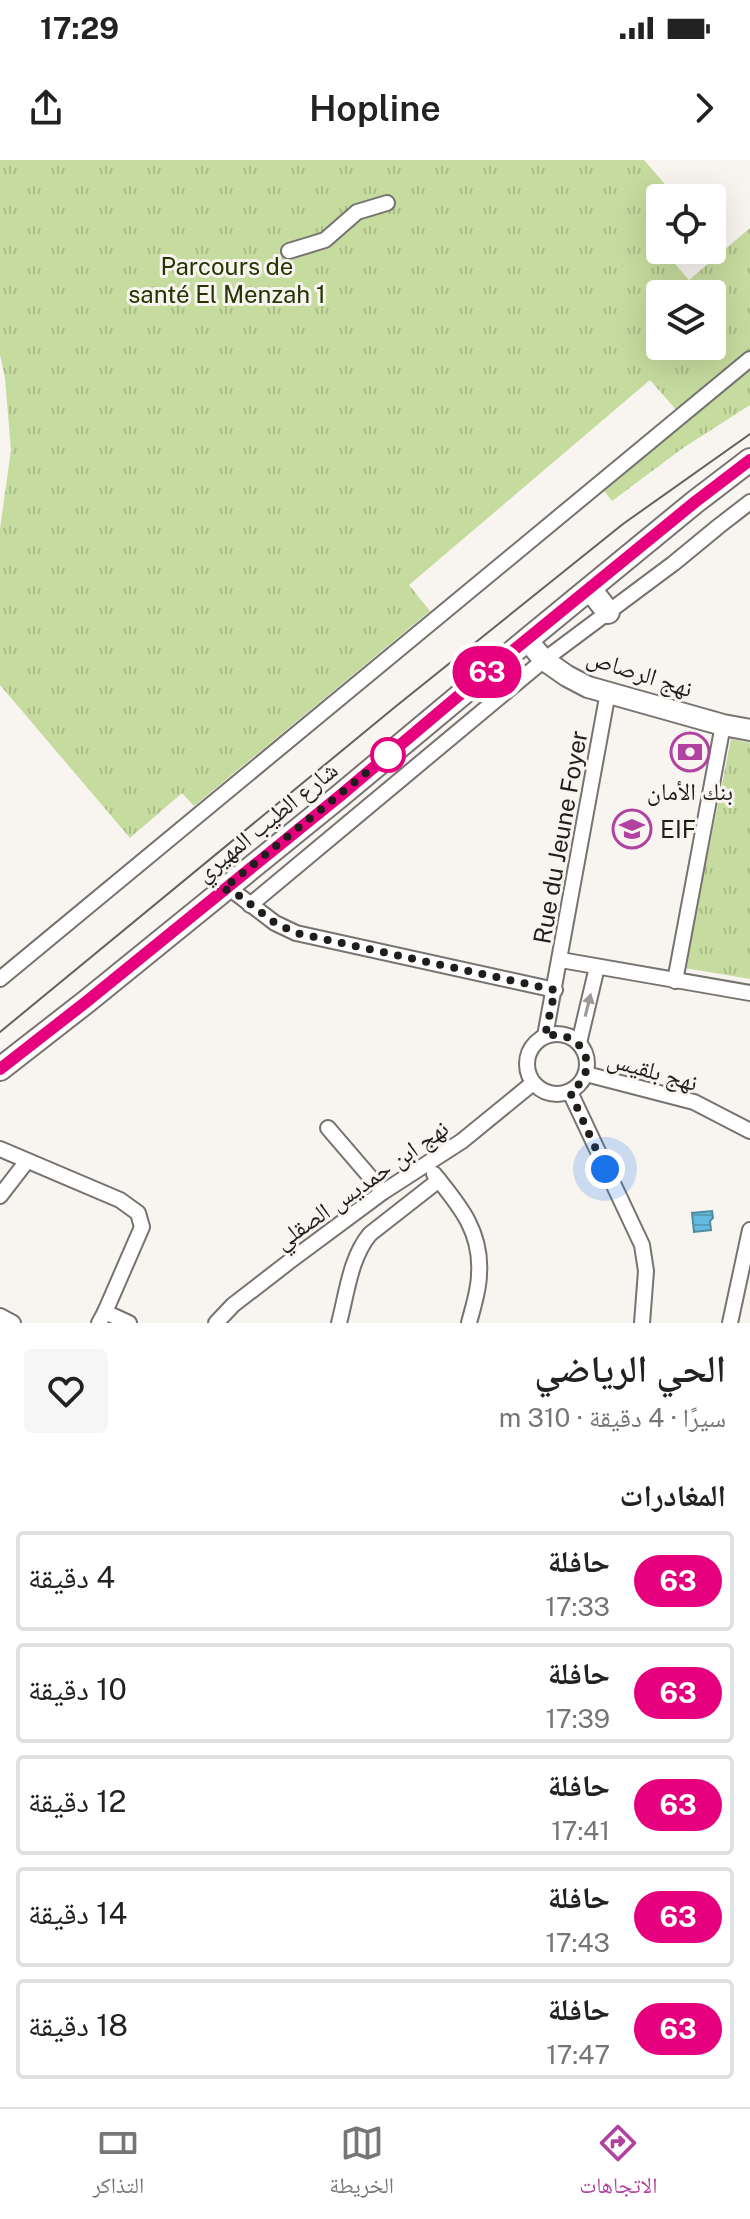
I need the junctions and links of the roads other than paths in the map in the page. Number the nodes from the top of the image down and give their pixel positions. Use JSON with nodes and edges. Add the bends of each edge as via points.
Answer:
{"nodes":[{"id":1,"x":387,"y":203,"type":"dead end"},
{"id":2,"x":289,"y":251,"type":"dead end"},
{"id":3,"x":750,"y":359,"type":"edge"},
{"id":4,"x":750,"y":460,"type":"edge"},
{"id":5,"x":750,"y":502,"type":"edge"},
{"id":6,"x":590,"y":589,"type":"junction"},
{"id":7,"x":608,"y":612,"type":"junction"},
{"id":8,"x":527,"y":640,"type":"junction"},
{"id":9,"x":544,"y":660,"type":"junction"},
{"id":10,"x":608,"y":692,"type":"junction"},
{"id":11,"x":723,"y":725,"type":"junction"},
{"id":12,"x":750,"y":730,"type":"edge"},
{"id":13,"x":223,"y":889,"type":"junction"},
{"id":14,"x":250,"y":905,"type":"junction"},
{"id":15,"x":561,"y":960,"type":"junction"},
{"id":16,"x":597,"y":967,"type":"junction"},
{"id":17,"x":0,"y":979,"type":"edge"},
{"id":18,"x":675,"y":981,"type":"junction"},
{"id":19,"x":555,"y":990,"type":"junction"},
{"id":20,"x":750,"y":993,"type":"edge"},
{"id":21,"x":545,"y":1036,"type":"junction"},
{"id":22,"x":579,"y":1043,"type":"junction"},
{"id":23,"x":0,"y":1069,"type":"edge"},
{"id":24,"x":586,"y":1074,"type":"junction"},
{"id":25,"x":533,"y":1083,"type":"junction"},
{"id":26,"x":570,"y":1092,"type":"junction"},
{"id":27,"x":328,"y":1128,"type":"dead end"},
{"id":28,"x":750,"y":1131,"type":"edge"},
{"id":29,"x":0,"y":1149,"type":"edge"},
{"id":30,"x":27,"y":1161,"type":"junction"},
{"id":31,"x":427,"y":1164,"type":"junction"},
{"id":32,"x":439,"y":1180,"type":"junction"},
{"id":33,"x":383,"y":1192,"type":"junction"},
{"id":34,"x":0,"y":1196,"type":"edge"},
{"id":35,"x":750,"y":1230,"type":"edge"},
{"id":36,"x":0,"y":1316,"type":"edge"},
{"id":37,"x":102,"y":1318,"type":"edge"},
{"id":38,"x":13,"y":1323,"type":"edge"},
{"id":39,"x":129,"y":1323,"type":"edge"},
{"id":40,"x":216,"y":1323,"type":"edge"},
{"id":41,"x":339,"y":1323,"type":"edge"},
{"id":42,"x":469,"y":1323,"type":"edge"},
{"id":43,"x":642,"y":1323,"type":"edge"},
{"id":44,"x":730,"y":1323,"type":"edge"}],
"edges":[{"from":1,"to":2,"type":"street","via":[[357,212],[325,240]]},
{"from":3,"to":17,"type":"street"},
{"from":4,"to":6,"type":"main road","name":"شارع الطيب المهيري"},
{"from":5,"to":7,"type":"street"},
{"from":6,"to":7,"type":"main road"},
{"from":6,"to":8,"type":"main road","name":"شارع الطيب المهيري"},
{"from":7,"to":9,"type":"street"},
{"from":8,"to":9,"type":"street","name":"نهج الرصاص"},
{"from":8,"to":13,"type":"main road","name":"شارع الطيب المهيري"},
{"from":9,"to":10,"type":"street","name":"نهج الرصاص","via":[[588,687]]},
{"from":9,"to":14,"type":"street"},
{"from":10,"to":11,"type":"street","name":"نهج الرصاص"},
{"from":10,"to":15,"type":"street","name":"Rue du Jeune Foyer"},
{"from":11,"to":12,"type":"street","name":"نهج الرصاص"},
{"from":11,"to":18,"type":"street"},
{"from":13,"to":14,"type":"street"},
{"from":13,"to":23,"type":"main road","name":"شارع الطيب المهيري"},
{"from":14,"to":19,"type":"street","via":[[296,933]]},
{"from":15,"to":16,"type":"street"},
{"from":15,"to":19,"type":"street","name":"Rue du Jeune Foyer"},
{"from":16,"to":18,"type":"street"},
{"from":22,"to":16,"type":"street","name":"نهج بلقيس","one_way":true},
{"from":18,"to":20,"type":"street"},
{"from":19,"to":21,"type":"street","name":"Rue du Jeune Foyer"},
{"from":21,"to":22,"type":"street","via":[[569,1036]]},
{"from":21,"to":25,"type":"street","via":[[528,1056]]},
{"from":22,"to":24,"type":"street","via":[[587,1057]]},
{"from":24,"to":26,"type":"street"},
{"from":24,"to":28,"type":"street","name":"نهج بلقيس","via":[[694,1102]]},
{"from":25,"to":26,"type":"street","via":[[557,1095]]},
{"from":25,"to":31,"type":"street","name":"نهج ابن حمديس الصقلي"},
{"from":26,"to":43,"type":"street","via":[[642,1245]]},
{"from":27,"to":33,"type":"street"},
{"from":29,"to":30,"type":"street"},
{"from":30,"to":34,"type":"street"},
{"from":30,"to":37,"type":"street","via":[[120,1200],[138,1213],[142,1227]]},
{"from":31,"to":32,"type":"street"},
{"from":31,"to":33,"type":"street","name":"نهج ابن حمديس الصقلي"},
{"from":32,"to":41,"type":"street","via":[[363,1243]]},
{"from":32,"to":42,"type":"street","via":[[474,1231],[479,1252]]},
{"from":33,"to":40,"type":"street","name":"نهج ابن حمديس الصقلي"},
{"from":35,"to":44,"type":"street"},
{"from":36,"to":38,"type":"street"},
{"from":37,"to":39,"type":"street"}]}
